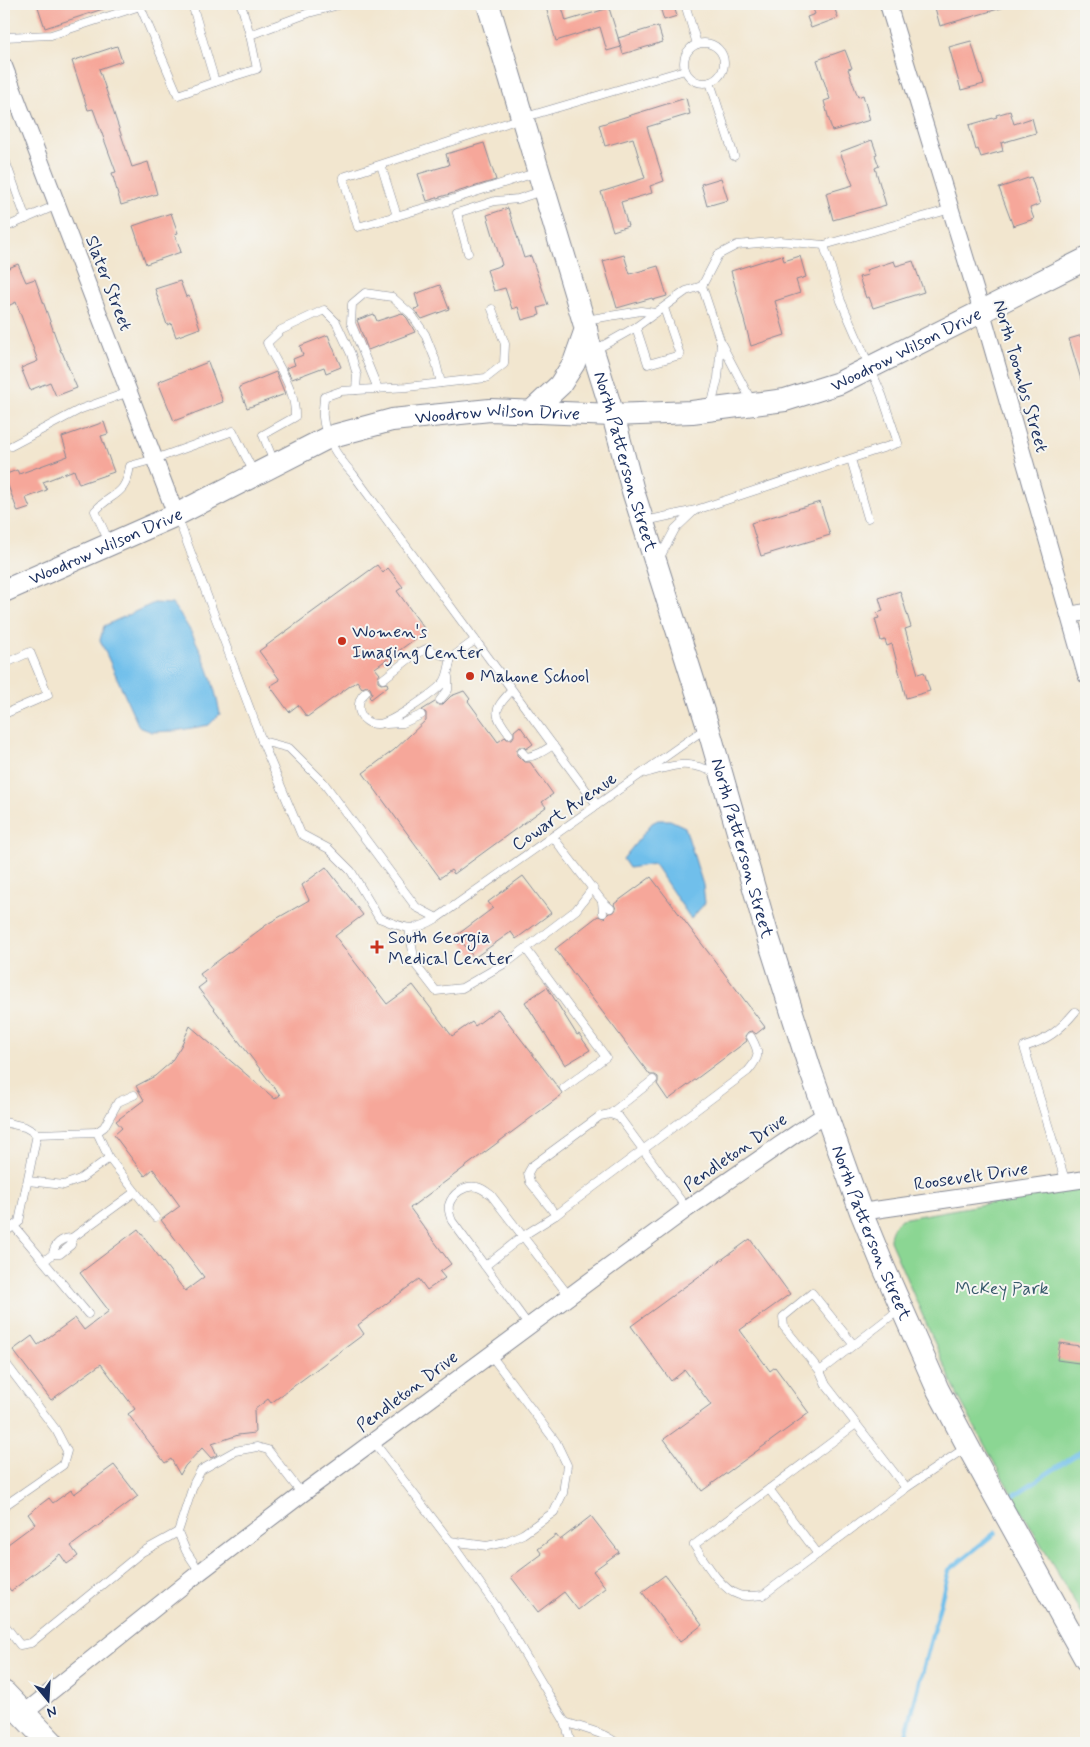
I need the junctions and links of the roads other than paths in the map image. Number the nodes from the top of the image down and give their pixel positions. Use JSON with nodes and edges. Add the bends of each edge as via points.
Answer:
{"nodes":[{"id":1,"x":192,"y":4,"type":"edge"},
{"id":2,"x":241,"y":4,"type":"edge"},
{"id":3,"x":342,"y":4,"type":"edge"},
{"id":4,"x":488,"y":4,"type":"edge"},
{"id":5,"x":685,"y":4,"type":"edge"},
{"id":6,"x":888,"y":4,"type":"edge"},
{"id":7,"x":143,"y":5,"type":"edge"},
{"id":8,"x":250,"y":35,"type":"junction"},
{"id":9,"x":4,"y":37,"type":"edge"},
{"id":10,"x":697,"y":44,"type":"junction"},
{"id":11,"x":4,"y":66,"type":"edge"},
{"id":12,"x":685,"y":70,"type":"junction"},
{"id":13,"x":216,"y":82,"type":"junction"},
{"id":14,"x":710,"y":82,"type":"junction"},
{"id":15,"x":522,"y":118,"type":"junction"},
{"id":16,"x":734,"y":156,"type":"dead end"},
{"id":17,"x":4,"y":157,"type":"edge"},
{"id":18,"x":381,"y":165,"type":"junction"},
{"id":19,"x":541,"y":181,"type":"junction"},
{"id":20,"x":57,"y":205,"type":"junction"},
{"id":21,"x":950,"y":209,"type":"junction"},
{"id":22,"x":397,"y":216,"type":"junction"},
{"id":23,"x":26,"y":219,"type":"junction"},
{"id":24,"x":4,"y":228,"type":"edge"},
{"id":25,"x":824,"y":245,"type":"junction"},
{"id":26,"x":468,"y":253,"type":"dead end"},
{"id":27,"x":1086,"y":259,"type":"edge"},
{"id":28,"x":702,"y":286,"type":"junction"},
{"id":29,"x":492,"y":308,"type":"dead end"},
{"id":30,"x":664,"y":308,"type":"junction"},
{"id":31,"x":982,"y":312,"type":"junction"},
{"id":32,"x":655,"y":313,"type":"junction"},
{"id":33,"x":585,"y":324,"type":"junction"},
{"id":34,"x":636,"y":327,"type":"junction"},
{"id":35,"x":720,"y":342,"type":"junction"},
{"id":36,"x":593,"y":351,"type":"junction"},
{"id":37,"x":870,"y":367,"type":"junction"},
{"id":38,"x":441,"y":383,"type":"junction"},
{"id":39,"x":378,"y":389,"type":"junction"},
{"id":40,"x":356,"y":390,"type":"junction"},
{"id":41,"x":129,"y":392,"type":"junction"},
{"id":42,"x":753,"y":404,"type":"junction"},
{"id":43,"x":710,"y":410,"type":"junction"},
{"id":44,"x":531,"y":412,"type":"junction"},
{"id":45,"x":613,"y":415,"type":"junction"},
{"id":46,"x":329,"y":437,"type":"junction"},
{"id":47,"x":12,"y":446,"type":"dead end"},
{"id":48,"x":155,"y":459,"type":"junction"},
{"id":49,"x":851,"y":459,"type":"junction"},
{"id":50,"x":275,"y":464,"type":"junction"},
{"id":51,"x":255,"y":475,"type":"junction"},
{"id":52,"x":696,"y":510,"type":"junction"},
{"id":53,"x":176,"y":515,"type":"junction"},
{"id":54,"x":868,"y":518,"type":"dead end"},
{"id":55,"x":643,"y":521,"type":"junction"},
{"id":56,"x":110,"y":544,"type":"junction"},
{"id":57,"x":657,"y":565,"type":"junction"},
{"id":58,"x":4,"y":591,"type":"edge"},
{"id":59,"x":1086,"y":612,"type":"edge"},
{"id":60,"x":1069,"y":615,"type":"junction"},
{"id":61,"x":475,"y":640,"type":"junction"},
{"id":62,"x":451,"y":658,"type":"junction"},
{"id":63,"x":4,"y":664,"type":"edge"},
{"id":64,"x":447,"y":673,"type":"junction"},
{"id":65,"x":1086,"y":675,"type":"edge"},
{"id":66,"x":383,"y":679,"type":"dead end"},
{"id":67,"x":512,"y":690,"type":"junction"},
{"id":68,"x":366,"y":692,"type":"dead end"},
{"id":69,"x":440,"y":700,"type":"dead end"},
{"id":70,"x":4,"y":714,"type":"edge"},
{"id":71,"x":421,"y":715,"type":"dead end"},
{"id":72,"x":379,"y":724,"type":"junction"},
{"id":73,"x":708,"y":727,"type":"junction"},
{"id":74,"x":509,"y":734,"type":"dead end"},
{"id":75,"x":262,"y":741,"type":"junction"},
{"id":76,"x":553,"y":745,"type":"junction"},
{"id":77,"x":522,"y":752,"type":"dead end"},
{"id":78,"x":640,"y":775,"type":"junction"},
{"id":79,"x":721,"y":775,"type":"junction"},
{"id":80,"x":597,"y":805,"type":"junction"},
{"id":81,"x":552,"y":837,"type":"junction"},
{"id":82,"x":593,"y":888,"type":"junction"},
{"id":83,"x":602,"y":901,"type":"junction"},
{"id":84,"x":610,"y":908,"type":"dead end"},
{"id":85,"x":602,"y":913,"type":"dead end"},
{"id":86,"x":437,"y":918,"type":"junction"},
{"id":87,"x":409,"y":928,"type":"junction"},
{"id":88,"x":526,"y":949,"type":"junction"},
{"id":89,"x":1075,"y":1012,"type":"dead end"},
{"id":90,"x":751,"y":1037,"type":"dead end"},
{"id":91,"x":653,"y":1080,"type":"dead end"},
{"id":92,"x":564,"y":1088,"type":"dead end"},
{"id":93,"x":134,"y":1095,"type":"dead end"},
{"id":94,"x":610,"y":1114,"type":"junction"},
{"id":95,"x":826,"y":1114,"type":"junction"},
{"id":96,"x":4,"y":1122,"type":"edge"},
{"id":97,"x":97,"y":1132,"type":"junction"},
{"id":98,"x":37,"y":1134,"type":"junction"},
{"id":99,"x":642,"y":1149,"type":"junction"},
{"id":100,"x":109,"y":1158,"type":"junction"},
{"id":101,"x":1086,"y":1179,"type":"edge"},
{"id":102,"x":28,"y":1181,"type":"junction"},
{"id":103,"x":1066,"y":1183,"type":"junction"},
{"id":104,"x":135,"y":1192,"type":"junction"},
{"id":105,"x":687,"y":1209,"type":"junction"},
{"id":106,"x":861,"y":1212,"type":"junction"},
{"id":107,"x":556,"y":1215,"type":"junction"},
{"id":108,"x":155,"y":1217,"type":"dead end"},
{"id":109,"x":14,"y":1226,"type":"junction"},
{"id":110,"x":4,"y":1233,"type":"edge"},
{"id":111,"x":523,"y":1236,"type":"junction"},
{"id":112,"x":44,"y":1261,"type":"junction"},
{"id":113,"x":485,"y":1266,"type":"junction"},
{"id":114,"x":569,"y":1296,"type":"junction"},
{"id":115,"x":901,"y":1308,"type":"junction"},
{"id":116,"x":88,"y":1314,"type":"dead end"},
{"id":117,"x":529,"y":1326,"type":"junction"},
{"id":118,"x":853,"y":1344,"type":"junction"},
{"id":119,"x":490,"y":1354,"type":"junction"},
{"id":120,"x":4,"y":1361,"type":"edge"},
{"id":121,"x":820,"y":1371,"type":"junction"},
{"id":122,"x":856,"y":1424,"type":"junction"},
{"id":123,"x":374,"y":1442,"type":"junction"},
{"id":124,"x":968,"y":1447,"type":"junction"},
{"id":125,"x":906,"y":1488,"type":"junction"},
{"id":126,"x":769,"y":1489,"type":"junction"},
{"id":127,"x":302,"y":1494,"type":"junction"},
{"id":128,"x":4,"y":1506,"type":"edge"},
{"id":129,"x":178,"y":1532,"type":"junction"},
{"id":130,"x":450,"y":1541,"type":"junction"},
{"id":131,"x":818,"y":1554,"type":"junction"},
{"id":132,"x":200,"y":1572,"type":"junction"},
{"id":133,"x":4,"y":1624,"type":"edge"},
{"id":134,"x":1086,"y":1660,"type":"edge"},
{"id":135,"x":4,"y":1694,"type":"edge"},
{"id":136,"x":23,"y":1714,"type":"junction"},
{"id":137,"x":565,"y":1722,"type":"junction"},
{"id":138,"x":51,"y":1743,"type":"edge"},
{"id":139,"x":572,"y":1743,"type":"edge"},
{"id":140,"x":616,"y":1743,"type":"edge"}],
"edges":[{"from":1,"to":13,"type":"lane"},
{"from":2,"to":8,"type":"lane"},
{"from":3,"to":8,"type":"lane"},
{"from":4,"to":15,"type":"main road","name":"North Patterson Street"},
{"from":5,"to":10,"type":"lane"},
{"from":6,"to":21,"type":"street","name":"North Toombs Street"},
{"from":7,"to":9,"type":"lane","via":[[51,35]]},
{"from":7,"to":13,"type":"lane","via":[[178,95]]},
{"from":8,"to":13,"type":"lane","via":[[257,69]]},
{"from":10,"to":12,"type":"lane","via":[[685,54]]},
{"from":10,"to":14,"type":"lane","via":[[713,45],[723,57],[722,72]]},
{"from":11,"to":20,"type":"street","name":"Slater Street"},
{"from":12,"to":14,"type":"lane","via":[[695,81]]},
{"from":12,"to":15,"type":"lane"},
{"from":14,"to":16,"type":"lane"},
{"from":15,"to":18,"type":"lane"},
{"from":15,"to":19,"type":"main road","name":"North Patterson Street"},
{"from":17,"to":23,"type":"lane"},
{"from":18,"to":22,"type":"lane"},
{"from":18,"to":22,"type":"lane","via":[[343,177],[358,227]]},
{"from":19,"to":22,"type":"lane"},
{"from":19,"to":26,"type":"lane","via":[[518,199],[495,201],[458,213]]},
{"from":19,"to":33,"type":"main road","name":"North Patterson Street"},
{"from":20,"to":23,"type":"lane"},
{"from":20,"to":41,"type":"street","name":"Slater Street"},
{"from":21,"to":25,"type":"lane"},
{"from":21,"to":31,"type":"street","name":"North Toombs Street"},
{"from":23,"to":24,"type":"lane"},
{"from":25,"to":28,"type":"lane","via":[[780,241],[737,245],[718,255]]},
{"from":25,"to":37,"type":"lane","via":[[841,301]]},
{"from":27,"to":31,"type":"main road","name":"Woodrow Wilson Drive"},
{"from":28,"to":30,"type":"lane","via":[[686,291]]},
{"from":28,"to":35,"type":"lane"},
{"from":29,"to":38,"type":"lane","via":[[505,344],[504,364],[486,378]]},
{"from":30,"to":32,"type":"lane"},
{"from":30,"to":34,"type":"lane","via":[[680,355],[648,364]]},
{"from":31,"to":37,"type":"main road","name":"Woodrow Wilson Drive"},
{"from":31,"to":60,"type":"street","name":"North Toombs Street"},
{"from":32,"to":33,"type":"lane","via":[[640,311]]},
{"from":32,"to":34,"type":"lane"},
{"from":33,"to":36,"type":"main road","name":"North Patterson Street"},
{"from":33,"to":44,"type":"main road","via":[[574,363],[560,385]]},
{"from":34,"to":36,"type":"lane"},
{"from":35,"to":42,"type":"lane"},
{"from":35,"to":43,"type":"lane","via":[[718,378]]},
{"from":36,"to":45,"type":"main road","name":"North Patterson Street"},
{"from":37,"to":42,"type":"main road","name":"Woodrow Wilson Drive","via":[[785,400]]},
{"from":37,"to":49,"type":"lane","via":[[898,443]]},
{"from":38,"to":39,"type":"lane"},
{"from":38,"to":39,"type":"lane","via":[[425,334],[411,314],[392,297],[365,293],[352,304],[351,323]]},
{"from":39,"to":40,"type":"lane"},
{"from":40,"to":46,"type":"lane","via":[[324,397],[323,418]]},
{"from":40,"to":50,"type":"lane","via":[[357,375],[351,354],[336,322],[324,310],[281,330],[267,343],[294,398],[295,417],[264,435]]},
{"from":41,"to":47,"type":"lane","via":[[81,409]]},
{"from":41,"to":48,"type":"street","name":"Slater Street"},
{"from":42,"to":43,"type":"main road","name":"Woodrow Wilson Drive"},
{"from":43,"to":45,"type":"main road","name":"Woodrow Wilson Drive"},
{"from":44,"to":45,"type":"main road","name":"Woodrow Wilson Drive"},
{"from":44,"to":46,"type":"main road","name":"Woodrow Wilson Drive","via":[[490,410],[392,420]]},
{"from":45,"to":55,"type":"main road","name":"North Patterson Street"},
{"from":46,"to":50,"type":"main road","name":"Woodrow Wilson Drive"},
{"from":46,"to":61,"type":"lane","via":[[340,459]]},
{"from":48,"to":51,"type":"lane","via":[[233,431]]},
{"from":48,"to":53,"type":"street","name":"Slater Street"},
{"from":48,"to":56,"type":"lane","via":[[130,466],[128,479],[120,492],[95,510]]},
{"from":49,"to":52,"type":"lane"},
{"from":49,"to":54,"type":"lane"},
{"from":50,"to":51,"type":"main road","name":"Woodrow Wilson Drive"},
{"from":51,"to":53,"type":"main road","name":"Woodrow Wilson Drive"},
{"from":52,"to":55,"type":"lane"},
{"from":52,"to":57,"type":"lane","via":[[675,529]]},
{"from":53,"to":56,"type":"main road","name":"Woodrow Wilson Drive"},
{"from":53,"to":75,"type":"lane"},
{"from":55,"to":57,"type":"main road","name":"North Patterson Street"},
{"from":56,"to":58,"type":"main road","name":"Woodrow Wilson Drive"},
{"from":57,"to":73,"type":"main road","name":"North Patterson Street"},
{"from":59,"to":60,"type":"street"},
{"from":60,"to":65,"type":"street","name":"North Toombs Street"},
{"from":61,"to":62,"type":"lane"},
{"from":61,"to":67,"type":"lane"},
{"from":62,"to":64,"type":"lane"},
{"from":62,"to":66,"type":"lane","via":[[426,648]]},
{"from":63,"to":70,"type":"lane","via":[[30,652],[48,696]]},
{"from":64,"to":69,"type":"lane","via":[[448,690]]},
{"from":64,"to":72,"type":"lane","via":[[445,682],[430,694],[391,720]]},
{"from":67,"to":74,"type":"lane","via":[[499,704],[497,714]]},
{"from":67,"to":76,"type":"lane"},
{"from":68,"to":72,"type":"lane","via":[[360,696],[358,707],[361,716],[368,723]]},
{"from":71,"to":72,"type":"lane","via":[[402,723]]},
{"from":73,"to":78,"type":"lane","name":"Cowart Avenue"},
{"from":73,"to":79,"type":"main road","name":"North Patterson Street"},
{"from":75,"to":86,"type":"lane","via":[[289,748],[324,782],[416,907]]},
{"from":75,"to":87,"type":"lane","via":[[301,834],[329,849],[350,871],[379,918]]},
{"from":76,"to":77,"type":"lane","via":[[532,756]]},
{"from":76,"to":80,"type":"lane"},
{"from":78,"to":79,"type":"lane","via":[[692,763]]},
{"from":78,"to":80,"type":"lane","name":"Cowart Avenue"},
{"from":79,"to":95,"type":"main road","name":"North Patterson Street","via":[[768,937]]},
{"from":80,"to":81,"type":"lane","name":"Cowart Avenue"},
{"from":81,"to":82,"type":"lane"},
{"from":81,"to":86,"type":"lane","name":"Cowart Avenue"},
{"from":82,"to":83,"type":"lane"},
{"from":82,"to":88,"type":"lane","via":[[576,910]]},
{"from":83,"to":84,"type":"lane"},
{"from":83,"to":85,"type":"lane"},
{"from":86,"to":87,"type":"lane","name":"Cowart Avenue","via":[[422,927]]},
{"from":87,"to":88,"type":"lane","via":[[415,964],[436,990],[462,988]]},
{"from":88,"to":92,"type":"lane","via":[[606,1057]]},
{"from":89,"to":103,"type":"lane","via":[[1042,1042],[1024,1047]]},
{"from":90,"to":99,"type":"lane","via":[[758,1049],[756,1061],[748,1071]]},
{"from":91,"to":94,"type":"lane"},
{"from":93,"to":97,"type":"lane","via":[[118,1102],[104,1127]]},
{"from":94,"to":99,"type":"lane","via":[[619,1117]]},
{"from":94,"to":107,"type":"lane","via":[[600,1116],[532,1166],[528,1173],[530,1182]]},
{"from":95,"to":105,"type":"street","name":"Pendleton Drive"},
{"from":95,"to":106,"type":"main road","name":"North Patterson Street"},
{"from":96,"to":98,"type":"lane"},
{"from":97,"to":98,"type":"lane"},
{"from":97,"to":100,"type":"lane"},
{"from":98,"to":102,"type":"lane"},
{"from":99,"to":105,"type":"lane"},
{"from":99,"to":107,"type":"lane"},
{"from":100,"to":102,"type":"lane","via":[[80,1179],[64,1185]]},
{"from":100,"to":104,"type":"lane"},
{"from":101,"to":103,"type":"street","name":"Roosevelt Drive"},
{"from":102,"to":109,"type":"lane","via":[[19,1222]]},
{"from":103,"to":106,"type":"street","name":"Roosevelt Drive"},
{"from":104,"to":108,"type":"lane"},
{"from":104,"to":112,"type":"lane","via":[[72,1238],[65,1238]]},
{"from":105,"to":114,"type":"street","name":"Pendleton Drive"},
{"from":106,"to":115,"type":"main road","name":"North Patterson Street"},
{"from":107,"to":111,"type":"lane"},
{"from":109,"to":110,"type":"lane"},
{"from":109,"to":112,"type":"lane"},
{"from":111,"to":113,"type":"lane"},
{"from":111,"to":113,"type":"lane","via":[[491,1195],[478,1186],[467,1186],[457,1192],[450,1203],[452,1221]]},
{"from":111,"to":114,"type":"lane"},
{"from":112,"to":116,"type":"lane"},
{"from":113,"to":117,"type":"lane"},
{"from":114,"to":117,"type":"street","name":"Pendleton Drive"},
{"from":115,"to":118,"type":"lane"},
{"from":115,"to":124,"type":"main road","name":"North Patterson Street"},
{"from":117,"to":119,"type":"street","name":"Pendleton Drive"},
{"from":118,"to":121,"type":"lane"},
{"from":118,"to":121,"type":"lane","via":[[812,1294],[783,1316],[784,1327]]},
{"from":119,"to":123,"type":"street","name":"Pendleton Drive"},
{"from":119,"to":130,"type":"lane","via":[[556,1442],[567,1465],[564,1493],[554,1512],[523,1534],[505,1542],[487,1546]]},
{"from":120,"to":128,"type":"lane","via":[[56,1430],[67,1450],[63,1465]]},
{"from":121,"to":122,"type":"lane","via":[[826,1385]]},
{"from":122,"to":125,"type":"lane"},
{"from":122,"to":126,"type":"lane"},
{"from":123,"to":127,"type":"street","name":"Pendleton Drive"},
{"from":123,"to":130,"type":"lane"},
{"from":124,"to":125,"type":"lane"},
{"from":124,"to":134,"type":"main road","name":"North Patterson Street"},
{"from":125,"to":131,"type":"lane"},
{"from":126,"to":131,"type":"lane"},
{"from":126,"to":131,"type":"lane","via":[[694,1545],[709,1566],[726,1588],[738,1595],[763,1595]]},
{"from":127,"to":129,"type":"lane","via":[[268,1450],[257,1447],[235,1450],[201,1470]]},
{"from":127,"to":132,"type":"street","name":"Pendleton Drive"},
{"from":129,"to":132,"type":"lane"},
{"from":129,"to":133,"type":"lane","via":[[142,1552],[31,1643],[20,1645]]},
{"from":130,"to":137,"type":"lane","via":[[496,1606]]},
{"from":132,"to":136,"type":"street","name":"Pendleton Drive"},
{"from":135,"to":136,"type":"main road"},
{"from":136,"to":138,"type":"main road"},
{"from":137,"to":139,"type":"lane"},
{"from":137,"to":140,"type":"lane","via":[[608,1736]]}]}
